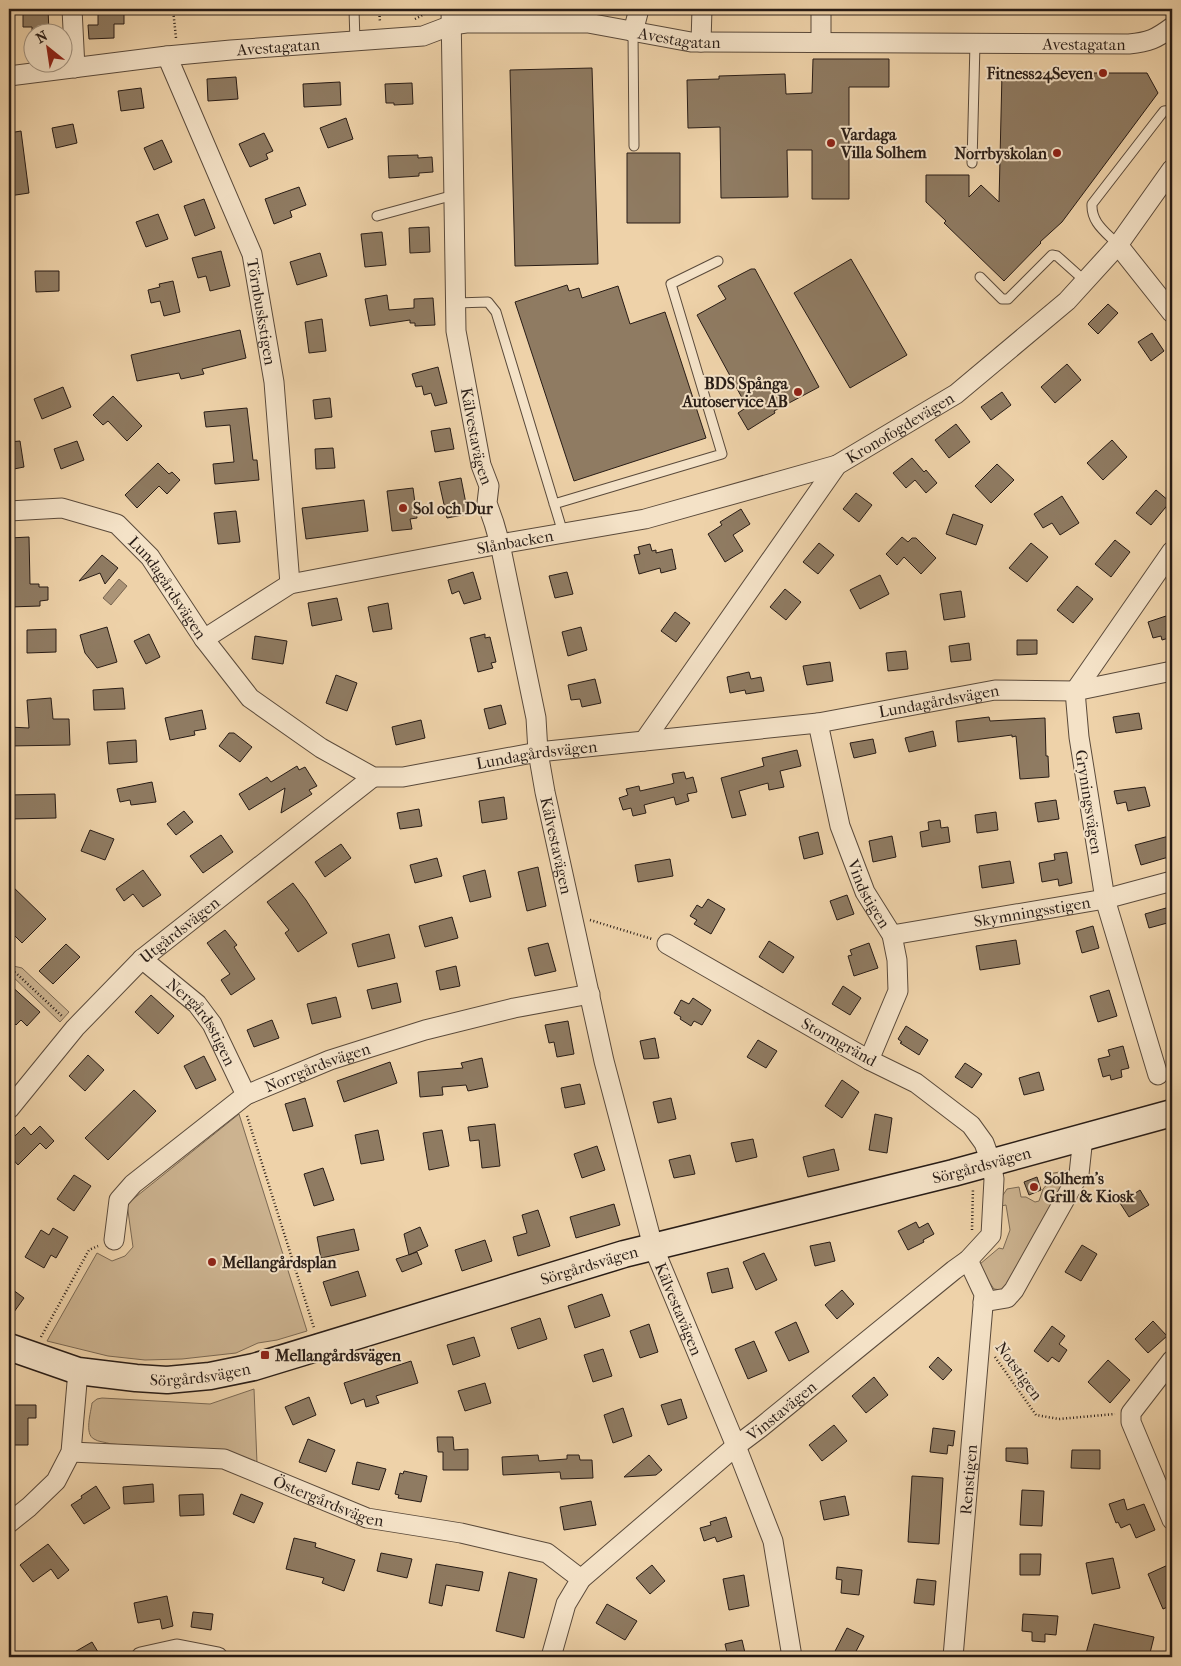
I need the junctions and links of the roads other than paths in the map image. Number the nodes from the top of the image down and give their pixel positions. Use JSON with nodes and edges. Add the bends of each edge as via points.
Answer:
{"nodes":[{"id":1,"x":72,"y":9,"type":"edge"},
{"id":2,"x":354,"y":9,"type":"edge"},
{"id":3,"x":639,"y":9,"type":"edge"},
{"id":4,"x":702,"y":9,"type":"edge"},
{"id":5,"x":821,"y":9,"type":"edge"},
{"id":6,"x":451,"y":17,"type":"edge"},
{"id":7,"x":1172,"y":27,"type":"edge"},
{"id":8,"x":633,"y":32,"type":"junction"},
{"id":9,"x":355,"y":42,"type":"junction"},
{"id":10,"x":701,"y":42,"type":"junction"},
{"id":11,"x":822,"y":42,"type":"junction"},
{"id":12,"x":975,"y":43,"type":"junction"},
{"id":13,"x":172,"y":49,"type":"junction"},
{"id":14,"x":75,"y":68,"type":"junction"},
{"id":15,"x":9,"y":76,"type":"edge"},
{"id":16,"x":1172,"y":110,"type":"edge"},
{"id":17,"x":634,"y":146,"type":"dead end"},
{"id":18,"x":972,"y":163,"type":"dead end"},
{"id":19,"x":1172,"y":169,"type":"edge"},
{"id":20,"x":454,"y":195,"type":"junction"},
{"id":21,"x":377,"y":216,"type":"dead end"},
{"id":22,"x":1118,"y":244,"type":"junction"},
{"id":23,"x":718,"y":262,"type":"dead end"},
{"id":24,"x":980,"y":277,"type":"dead end"},
{"id":25,"x":1086,"y":281,"type":"junction"},
{"id":26,"x":456,"y":303,"type":"junction"},
{"id":27,"x":1172,"y":313,"type":"edge"},
{"id":28,"x":837,"y":465,"type":"junction"},
{"id":29,"x":554,"y":504,"type":"junction"},
{"id":30,"x":9,"y":511,"type":"edge"},
{"id":31,"x":563,"y":533,"type":"junction"},
{"id":32,"x":500,"y":544,"type":"junction"},
{"id":33,"x":1172,"y":551,"type":"edge"},
{"id":34,"x":290,"y":584,"type":"junction"},
{"id":35,"x":204,"y":639,"type":"junction"},
{"id":36,"x":1172,"y":671,"type":"edge"},
{"id":37,"x":1075,"y":691,"type":"junction"},
{"id":38,"x":818,"y":723,"type":"junction"},
{"id":39,"x":644,"y":740,"type":"junction"},
{"id":40,"x":538,"y":752,"type":"junction"},
{"id":41,"x":373,"y":777,"type":"junction"},
{"id":42,"x":1172,"y":881,"type":"edge"},
{"id":43,"x":1105,"y":898,"type":"junction"},
{"id":44,"x":892,"y":935,"type":"junction"},
{"id":45,"x":667,"y":944,"type":"road end"},
{"id":46,"x":142,"y":959,"type":"junction"},
{"id":47,"x":590,"y":994,"type":"junction"},
{"id":48,"x":869,"y":1060,"type":"junction"},
{"id":49,"x":1158,"y":1074,"type":"dead end"},
{"id":50,"x":243,"y":1097,"type":"junction"},
{"id":51,"x":9,"y":1109,"type":"edge"},
{"id":52,"x":1172,"y":1113,"type":"edge"},
{"id":53,"x":1083,"y":1137,"type":"junction"},
{"id":54,"x":991,"y":1162,"type":"junction"},
{"id":55,"x":114,"y":1240,"type":"road end"},
{"id":56,"x":654,"y":1246,"type":"junction"},
{"id":57,"x":968,"y":1260,"type":"junction"},
{"id":58,"x":983,"y":1302,"type":"junction"},
{"id":59,"x":9,"y":1347,"type":"edge"},
{"id":60,"x":1172,"y":1360,"type":"edge"},
{"id":61,"x":78,"y":1371,"type":"junction"},
{"id":62,"x":736,"y":1446,"type":"junction"},
{"id":63,"x":71,"y":1452,"type":"junction"},
{"id":64,"x":1172,"y":1520,"type":"edge"},
{"id":65,"x":9,"y":1523,"type":"edge"},
{"id":66,"x":580,"y":1579,"type":"junction"},
{"id":67,"x":141,"y":1657,"type":"edge"},
{"id":68,"x":218,"y":1657,"type":"edge"},
{"id":69,"x":550,"y":1657,"type":"edge"},
{"id":70,"x":792,"y":1657,"type":"edge"},
{"id":71,"x":954,"y":1657,"type":"edge"}],
"edges":[{"from":1,"to":14,"type":"street"},
{"from":2,"to":9,"type":"lane"},
{"from":3,"to":8,"type":"street"},
{"from":4,"to":10,"type":"street"},
{"from":5,"to":11,"type":"street"},
{"from":6,"to":8,"type":"street","name":"Avestagatan","via":[[466,22],[588,23]]},
{"from":6,"to":9,"type":"street","name":"Avestagatan","via":[[423,36]]},
{"from":6,"to":20,"type":"street","name":"Kälvestavägen"},
{"from":7,"to":12,"type":"street","name":"Avestagatan","via":[[1146,42],[1129,44]]},
{"from":8,"to":10,"type":"street","name":"Avestagatan"},
{"from":8,"to":17,"type":"lane"},
{"from":9,"to":13,"type":"street","name":"Avestagatan"},
{"from":10,"to":11,"type":"street","name":"Avestagatan"},
{"from":11,"to":12,"type":"street","name":"Avestagatan"},
{"from":12,"to":18,"type":"lane"},
{"from":13,"to":14,"type":"street","name":"Avestagatan"},
{"from":13,"to":34,"type":"street","name":"Törnbuskstigen","via":[[252,254],[274,382]]},
{"from":14,"to":15,"type":"street","name":"Avestagatan"},
{"from":16,"to":22,"type":"lane","via":[[1164,111],[1092,204],[1097,224]]},
{"from":19,"to":22,"type":"street","name":"Kronofogdevägen"},
{"from":20,"to":21,"type":"lane"},
{"from":20,"to":26,"type":"street","name":"Kälvestavägen"},
{"from":22,"to":25,"type":"street","name":"Kronofogdevägen"},
{"from":22,"to":27,"type":"street"},
{"from":23,"to":29,"type":"lane","via":[[671,284],[722,454]]},
{"from":24,"to":25,"type":"lane","via":[[1002,299],[1008,299],[1052,255]]},
{"from":25,"to":28,"type":"street","name":"Kronofogdevägen","via":[[1067,301],[956,394]]},
{"from":26,"to":29,"type":"lane","via":[[488,302],[496,312]]},
{"from":26,"to":32,"type":"street","name":"Kälvestavägen","via":[[456,331],[481,465],[489,486],[486,503]]},
{"from":28,"to":31,"type":"street","name":"Slånbacken","via":[[645,519]]},
{"from":28,"to":39,"type":"street","name":"Kronofogdevägen"},
{"from":29,"to":31,"type":"lane"},
{"from":30,"to":35,"type":"street","name":"Lundagårdsvägen","via":[[62,508],[117,524],[150,557]]},
{"from":31,"to":32,"type":"street","name":"Slånbacken"},
{"from":32,"to":34,"type":"street","name":"Slånbacken"},
{"from":32,"to":40,"type":"street","name":"Kälvestavägen","via":[[536,718]]},
{"from":33,"to":37,"type":"street"},
{"from":34,"to":35,"type":"street","name":"Slånbacken"},
{"from":35,"to":41,"type":"street","name":"Lundagårdsvägen","via":[[250,698],[321,748]]},
{"from":36,"to":37,"type":"street","name":"Lundagårdsvägen"},
{"from":37,"to":38,"type":"street","name":"Lundagårdsvägen","via":[[995,690]]},
{"from":37,"to":43,"type":"street","name":"Gryningsvägen","via":[[1078,737]]},
{"from":38,"to":39,"type":"street","name":"Lundagårdsvägen"},
{"from":38,"to":44,"type":"street","name":"Vindstigen","via":[[840,826],[865,892]]},
{"from":39,"to":40,"type":"street","name":"Lundagårdsvägen"},
{"from":40,"to":41,"type":"street","name":"Lundagårdsvägen","via":[[403,777]]},
{"from":40,"to":47,"type":"street","name":"Kälvestavägen"},
{"from":41,"to":46,"type":"street","name":"Utgårdsvägen"},
{"from":42,"to":43,"type":"street","name":"Skymningsstigen"},
{"from":43,"to":44,"type":"street","name":"Skymningsstigen"},
{"from":43,"to":49,"type":"street","name":"Gryningsvägen"},
{"from":44,"to":48,"type":"street","name":"Vindstigen","via":[[898,991]]},
{"from":45,"to":48,"type":"street","name":"Stormgränd"},
{"from":46,"to":50,"type":"street","name":"Nergårdsstigen","via":[[197,1004],[212,1024]]},
{"from":46,"to":51,"type":"street","name":"Utgårdsvägen","via":[[75,1028]]},
{"from":47,"to":50,"type":"street","name":"Norrgårdsvägen","via":[[514,1008],[425,1030],[330,1060]]},
{"from":47,"to":56,"type":"street","name":"Kälvestavägen","via":[[604,1061]]},
{"from":48,"to":54,"type":"street","name":"Stormgränd","via":[[916,1083],[972,1125]]},
{"from":50,"to":55,"type":"street","name":"Norrgårdsvägen","via":[[133,1184],[118,1200]]},
{"from":52,"to":53,"type":"street","name":"Sörgårdsvägen"},
{"from":53,"to":54,"type":"street","name":"Sörgårdsvägen"},
{"from":53,"to":58,"type":"street","via":[[1079,1174],[1014,1290],[1008,1298]]},
{"from":54,"to":56,"type":"street","name":"Sörgårdsvägen"},
{"from":54,"to":57,"type":"street","name":"Vinstavägen","via":[[994,1178],[991,1235]]},
{"from":56,"to":61,"type":"street","name":"Sörgårdsvägen","via":[[254,1367],[167,1380]]},
{"from":56,"to":62,"type":"street","name":"Kälvestavägen"},
{"from":57,"to":58,"type":"street","name":"Renstigen","via":[[984,1294]]},
{"from":57,"to":62,"type":"street","name":"Vinstavägen"},
{"from":58,"to":71,"type":"street","name":"Renstigen"},
{"from":59,"to":61,"type":"street","name":"Sörgårdsvägen"},
{"from":60,"to":64,"type":"street","via":[[1131,1413],[1131,1422]]},
{"from":61,"to":63,"type":"street"},
{"from":62,"to":66,"type":"street","name":"Vinstavägen"},
{"from":62,"to":70,"type":"street","name":"Kälvestavägen","via":[[773,1541]]},
{"from":63,"to":65,"type":"street","via":[[56,1481]]},
{"from":63,"to":66,"type":"street","name":"Östergårdsvägen","via":[[224,1459],[367,1518],[461,1533],[547,1553]]},
{"from":66,"to":69,"type":"street","name":"Vinstavägen","via":[[566,1604]]},
{"from":67,"to":68,"type":"street","via":[[177,1649]]}]}
